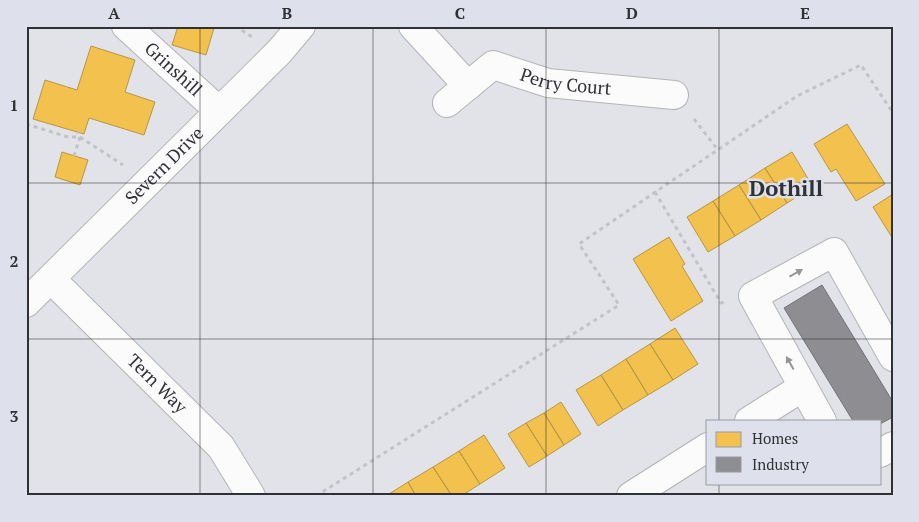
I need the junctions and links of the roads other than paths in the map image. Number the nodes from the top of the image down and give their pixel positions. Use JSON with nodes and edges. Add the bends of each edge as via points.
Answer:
{"nodes":[{"id":1,"x":126,"y":26,"type":"edge"},
{"id":2,"x":301,"y":26,"type":"edge"},
{"id":3,"x":413,"y":26,"type":"edge"},
{"id":4,"x":468,"y":86,"type":"junction"},
{"id":5,"x":674,"y":95,"type":"road end"},
{"id":6,"x":447,"y":103,"type":"dead end"},
{"id":7,"x":219,"y":112,"type":"junction"},
{"id":8,"x":51,"y":279,"type":"junction"},
{"id":9,"x":26,"y":303,"type":"edge"},
{"id":10,"x":893,"y":357,"type":"edge"},
{"id":11,"x":803,"y":387,"type":"junction"},
{"id":12,"x":751,"y":420,"type":"edge"},
{"id":13,"x":821,"y":420,"type":"edge"},
{"id":14,"x":706,"y":448,"type":"edge"},
{"id":15,"x":251,"y":496,"type":"edge"},
{"id":16,"x":631,"y":496,"type":"edge"}],
"edges":[{"from":1,"to":7,"type":"street","name":"Grinshill"},
{"from":2,"to":7,"type":"street","name":"Severn Drive"},
{"from":3,"to":4,"type":"street"},
{"from":4,"to":5,"type":"street","name":"Perry Court","via":[[493,65],[548,83]]},
{"from":4,"to":6,"type":"street","name":"Perry Court"},
{"from":7,"to":8,"type":"street","name":"Severn Drive"},
{"from":8,"to":9,"type":"street","name":"Severn Drive"},
{"from":8,"to":15,"type":"street","name":"Tern Way","via":[[221,447]]},
{"from":11,"to":10,"type":"street","one_way":true,"via":[[753,296],[834,252]]},
{"from":11,"to":12,"type":"street"},
{"from":11,"to":13,"type":"street"},
{"from":14,"to":16,"type":"street"}]}
